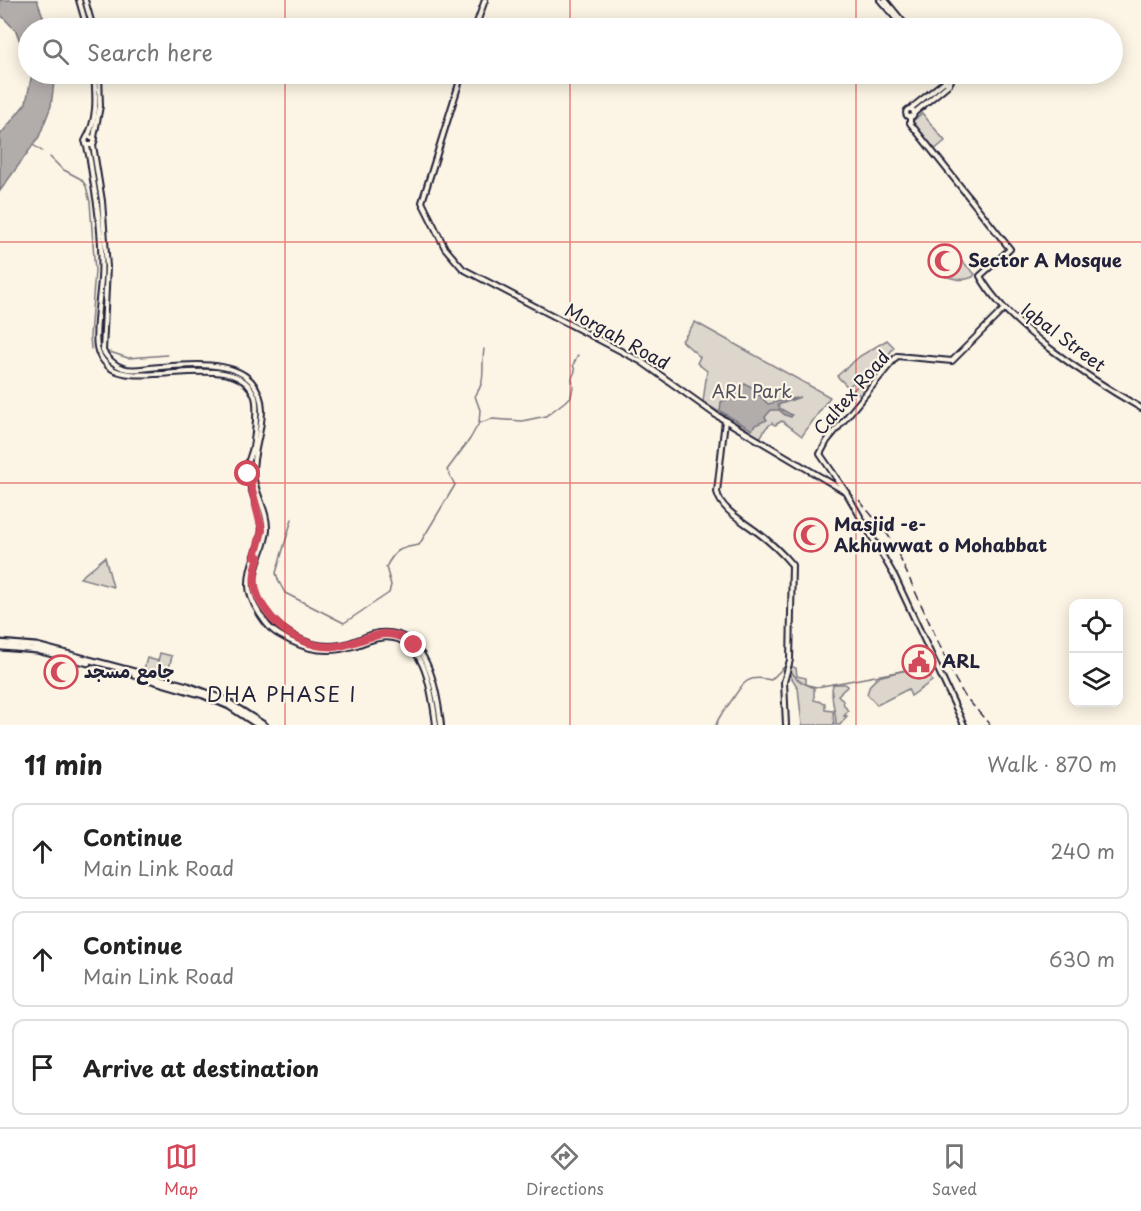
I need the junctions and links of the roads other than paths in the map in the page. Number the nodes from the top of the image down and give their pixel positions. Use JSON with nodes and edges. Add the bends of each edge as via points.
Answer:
{"nodes":[{"id":1,"x":79,"y":0,"type":"edge"},
{"id":2,"x":85,"y":0,"type":"edge"},
{"id":3,"x":485,"y":0,"type":"edge"},
{"id":4,"x":883,"y":0,"type":"edge"},
{"id":5,"x":84,"y":18,"type":"edge"},
{"id":6,"x":90,"y":18,"type":"edge"},
{"id":7,"x":479,"y":18,"type":"edge"},
{"id":8,"x":898,"y":18,"type":"edge"},
{"id":9,"x":97,"y":84,"type":"edge"},
{"id":10,"x":98,"y":84,"type":"edge"},
{"id":11,"x":459,"y":84,"type":"edge"},
{"id":12,"x":939,"y":84,"type":"edge"},
{"id":13,"x":88,"y":136,"type":"junction"},
{"id":14,"x":94,"y":138,"type":"junction"},
{"id":15,"x":86,"y":144,"type":"junction"},
{"id":16,"x":93,"y":145,"type":"junction"},
{"id":17,"x":1004,"y":309,"type":"junction"},
{"id":18,"x":101,"y":317,"type":"junction"},
{"id":19,"x":1141,"y":408,"type":"edge"},
{"id":20,"x":725,"y":420,"type":"junction"},
{"id":21,"x":846,"y":492,"type":"junction"},
{"id":22,"x":257,"y":557,"type":"junction"},
{"id":23,"x":271,"y":619,"type":"junction"},
{"id":24,"x":268,"y":626,"type":"junction"},
{"id":25,"x":0,"y":645,"type":"edge"},
{"id":26,"x":333,"y":648,"type":"junction"},
{"id":27,"x":168,"y":683,"type":"junction"},
{"id":28,"x":258,"y":725,"type":"edge"},
{"id":29,"x":264,"y":725,"type":"edge"},
{"id":30,"x":436,"y":725,"type":"edge"},
{"id":31,"x":441,"y":725,"type":"edge"},
{"id":32,"x":786,"y":725,"type":"edge"},
{"id":33,"x":964,"y":725,"type":"edge"}],
"edges":[{"from":1,"to":5,"type":"street"},
{"from":2,"to":6,"type":"street"},
{"from":3,"to":7,"type":"street"},
{"from":4,"to":8,"type":"street"},
{"from":9,"to":13,"type":"street","via":[[96,109]]},
{"from":10,"to":14,"type":"street","via":[[100,106]]},
{"from":11,"to":20,"type":"street","name":"Morgah Road","via":[[422,202],[445,248],[463,269],[642,362]]},
{"from":12,"to":17,"type":"street","name":"Iqbal Street","via":[[912,111],[910,123],[1010,249],[980,277]]},
{"from":13,"to":14,"type":"street"},
{"from":13,"to":15,"type":"street"},
{"from":14,"to":16,"type":"street"},
{"from":15,"to":16,"type":"street"},
{"from":15,"to":18,"type":"street","via":[[101,242]]},
{"from":16,"to":18,"type":"street","via":[[107,267]]},
{"from":17,"to":19,"type":"street","name":"Iqbal Street","via":[[1073,365]]},
{"from":17,"to":21,"type":"street","name":"Caltex Road","via":[[952,361],[897,356],[820,452]]},
{"from":18,"to":22,"type":"street","via":[[107,361],[129,370],[196,365],[232,370],[253,383],[260,395],[261,414],[253,472],[267,522],[264,544]]},
{"from":20,"to":21,"type":"street","name":"Morgah Road"},
{"from":20,"to":32,"type":"street","via":[[717,494],[729,511],[792,565],[789,660],[784,682]]},
{"from":21,"to":33,"type":"street","via":[[898,584]]},
{"from":22,"to":23,"type":"street","via":[[254,586]]},
{"from":22,"to":24,"type":"street","via":[[248,576],[248,588]]},
{"from":23,"to":24,"type":"street"},
{"from":23,"to":26,"type":"street","via":[[309,643]]},
{"from":24,"to":26,"type":"street","via":[[306,648]]},
{"from":25,"to":27,"type":"main road","via":[[64,655]]},
{"from":26,"to":30,"type":"street","via":[[381,637],[406,644],[424,668]]},
{"from":26,"to":31,"type":"street","via":[[380,633],[409,641],[426,661],[438,699]]},
{"from":27,"to":28,"type":"main road","via":[[222,703]]},
{"from":27,"to":29,"type":"main road","via":[[223,699]]}]}
